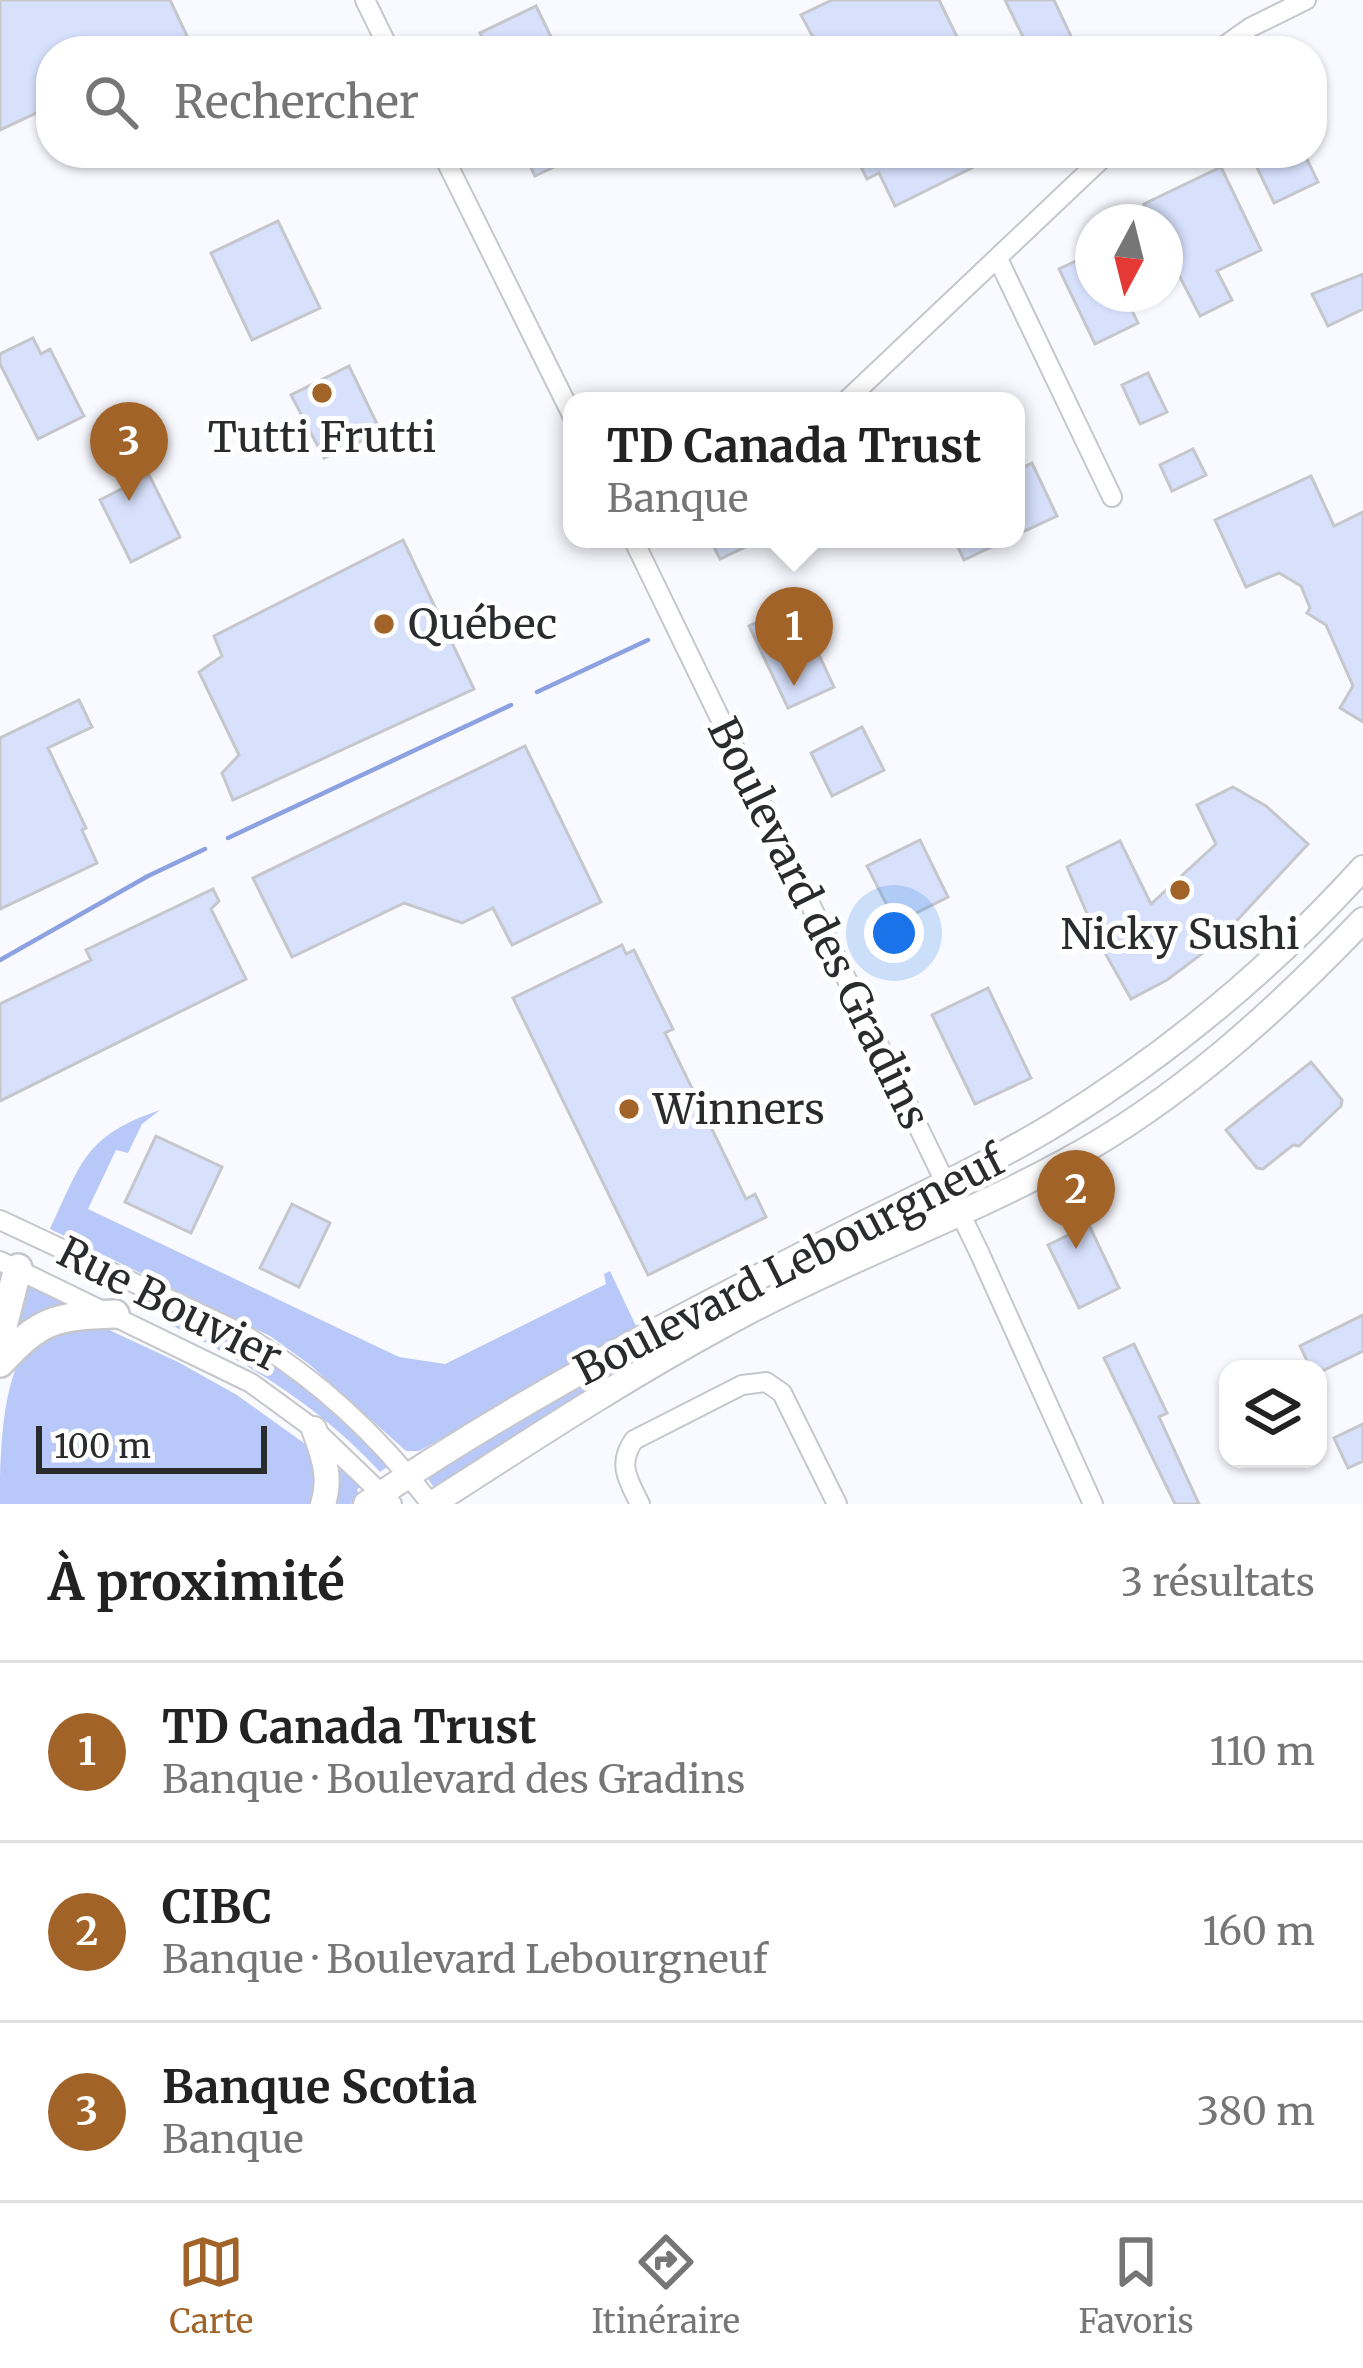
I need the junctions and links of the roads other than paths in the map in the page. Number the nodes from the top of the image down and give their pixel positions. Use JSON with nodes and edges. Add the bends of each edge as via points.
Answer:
{"nodes":[{"id":1,"x":365,"y":0,"type":"edge"},
{"id":2,"x":1306,"y":0,"type":"edge"},
{"id":3,"x":383,"y":36,"type":"edge"},
{"id":4,"x":1238,"y":36,"type":"edge"},
{"id":5,"x":449,"y":168,"type":"edge"},
{"id":6,"x":1092,"y":168,"type":"edge"},
{"id":7,"x":998,"y":259,"type":"junction"},
{"id":8,"x":855,"y":392,"type":"edge"},
{"id":9,"x":563,"y":398,"type":"edge"},
{"id":10,"x":1112,"y":497,"type":"dead end"},
{"id":11,"x":637,"y":548,"type":"edge"},
{"id":12,"x":1363,"y":868,"type":"edge"},
{"id":13,"x":1363,"y":920,"type":"edge"},
{"id":14,"x":946,"y":1184,"type":"junction"},
{"id":15,"x":959,"y":1212,"type":"junction"},
{"id":16,"x":16,"y":1227,"type":"edge"},
{"id":17,"x":9,"y":1265,"type":"edge"},
{"id":18,"x":115,"y":1314,"type":"junction"},
{"id":19,"x":0,"y":1338,"type":"edge"},
{"id":20,"x":0,"y":1363,"type":"edge"},
{"id":21,"x":314,"y":1429,"type":"junction"},
{"id":22,"x":408,"y":1474,"type":"junction"},
{"id":23,"x":380,"y":1500,"type":"edge"},
{"id":24,"x":323,"y":1504,"type":"edge"},
{"id":25,"x":431,"y":1504,"type":"edge"},
{"id":26,"x":640,"y":1504,"type":"edge"},
{"id":27,"x":837,"y":1504,"type":"edge"},
{"id":28,"x":1093,"y":1504,"type":"edge"}],
"edges":[{"from":1,"to":3,"type":"street"},
{"from":2,"to":4,"type":"street"},
{"from":5,"to":9,"type":"street"},
{"from":6,"to":7,"type":"street"},
{"from":7,"to":8,"type":"street"},
{"from":7,"to":10,"type":"street"},
{"from":11,"to":14,"type":"street","name":"Boulevard des Gradins"},
{"from":12,"to":14,"type":"main road","name":"Boulevard Lebourgneuf","via":[[1263,970],[1162,1048],[1062,1120]]},
{"from":13,"to":15,"type":"main road","name":"Boulevard Lebourgneuf","via":[[1276,1006],[1162,1100],[1062,1164]]},
{"from":14,"to":15,"type":"street","name":"Boulevard des Gradins"},
{"from":14,"to":22,"type":"main road","name":"Boulevard Lebourgneuf","via":[[633,1342]]},
{"from":15,"to":25,"type":"main road","name":"Boulevard Lebourgneuf","via":[[742,1315]]},
{"from":15,"to":28,"type":"street","name":"Boulevard des Gradins"},
{"from":16,"to":17,"type":"street"},
{"from":16,"to":22,"type":"street","name":"Rue Bouvier","via":[[277,1354],[346,1407]]},
{"from":17,"to":18,"type":"street","name":"Rue Bouvier"},
{"from":17,"to":19,"type":"highway"},
{"from":18,"to":20,"type":"highway","via":[[40,1324]]},
{"from":18,"to":21,"type":"street","name":"Rue Bouvier","via":[[251,1383]]},
{"from":21,"to":23,"type":"street","name":"Rue Bouvier"},
{"from":21,"to":24,"type":"main road","via":[[326,1466]]},
{"from":22,"to":23,"type":"main road","name":"Boulevard Lebourgneuf"},
{"from":22,"to":25,"type":"street","name":"Rue Bouvier"},
{"from":26,"to":27,"type":"street","via":[[623,1468],[634,1441],[742,1385],[766,1382],[782,1393]]}]}
